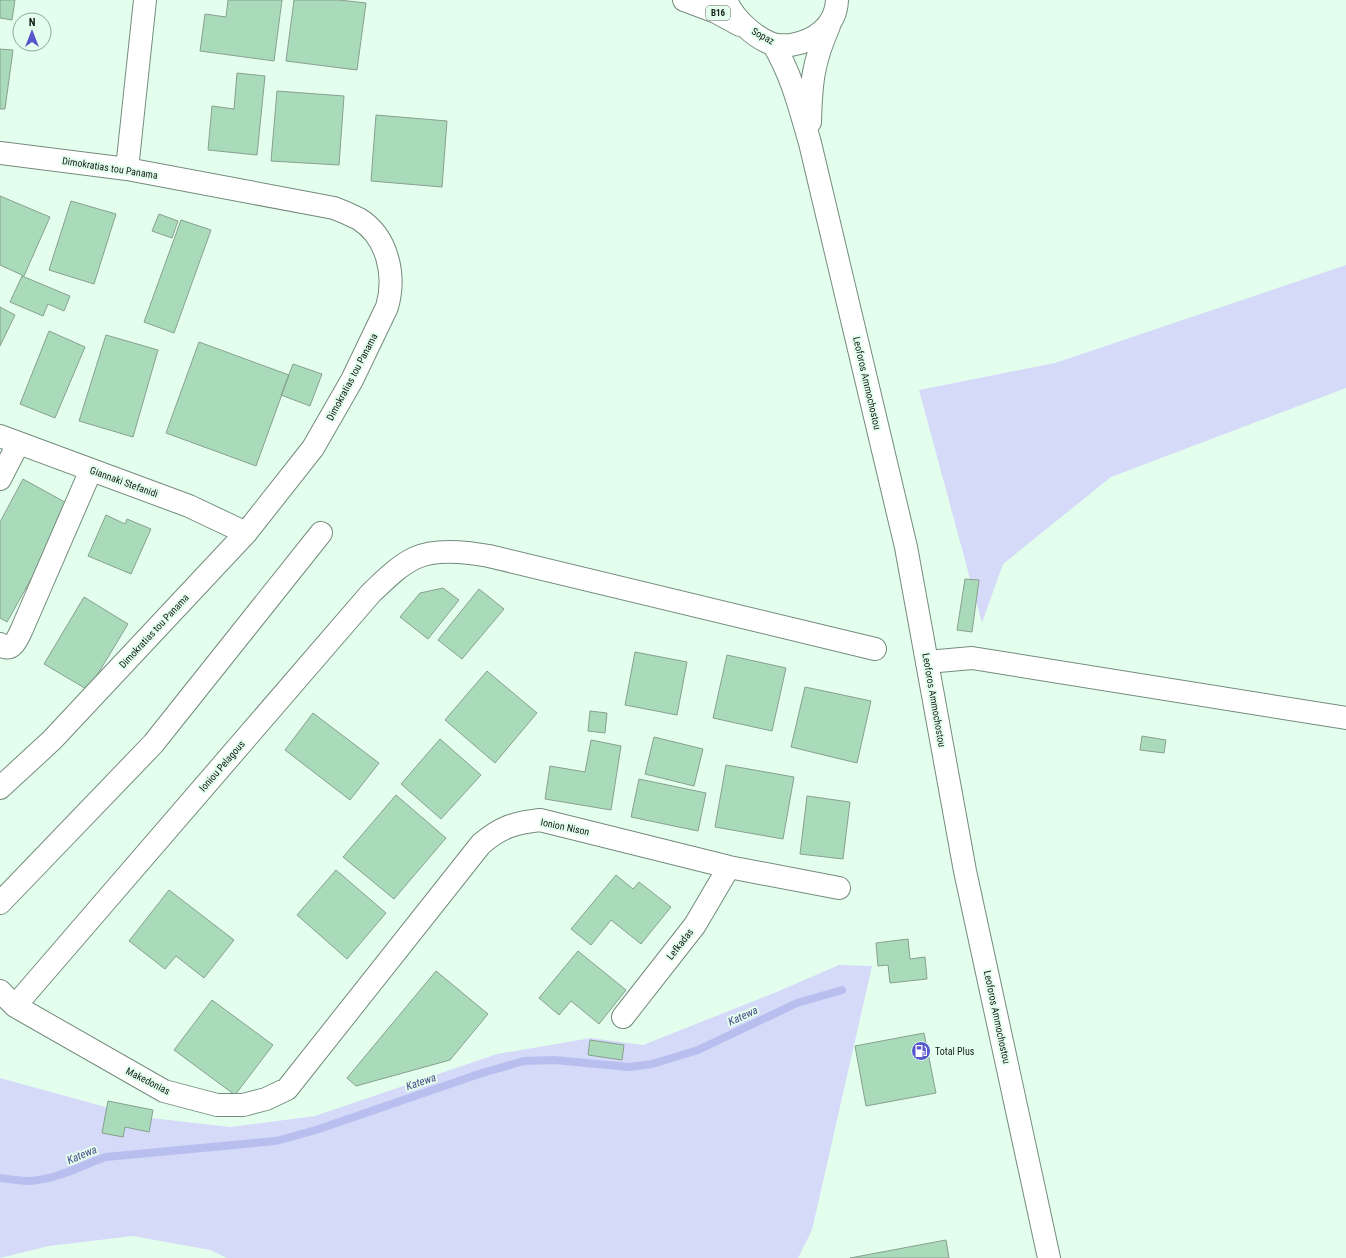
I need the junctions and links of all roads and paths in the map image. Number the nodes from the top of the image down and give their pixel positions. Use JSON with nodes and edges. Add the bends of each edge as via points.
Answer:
{"nodes":[{"id":1,"x":145,"y":0,"type":"edge"},
{"id":2,"x":684,"y":0,"type":"edge"},
{"id":3,"x":726,"y":0,"type":"edge"},
{"id":4,"x":837,"y":0,"type":"edge"},
{"id":5,"x":831,"y":22,"type":"junction"},
{"id":6,"x":750,"y":30,"type":"junction"},
{"id":7,"x":773,"y":44,"type":"junction"},
{"id":8,"x":810,"y":143,"type":"junction"},
{"id":9,"x":0,"y":152,"type":"edge"},
{"id":10,"x":127,"y":169,"type":"junction"},
{"id":11,"x":9,"y":440,"type":"edge"},
{"id":12,"x":91,"y":470,"type":"junction"},
{"id":13,"x":0,"y":480,"type":"edge"},
{"id":14,"x":246,"y":533,"type":"junction"},
{"id":15,"x":322,"y":533,"type":"dead end"},
{"id":16,"x":0,"y":644,"type":"edge"},
{"id":17,"x":875,"y":649,"type":"dead end"},
{"id":18,"x":927,"y":662,"type":"junction"},
{"id":19,"x":1346,"y":718,"type":"edge"},
{"id":20,"x":0,"y":788,"type":"edge"},
{"id":21,"x":729,"y":867,"type":"junction"},
{"id":22,"x":839,"y":888,"type":"dead end"},
{"id":23,"x":0,"y":903,"type":"edge"},
{"id":24,"x":7,"y":998,"type":"edge"},
{"id":25,"x":623,"y":1017,"type":"dead end"},
{"id":26,"x":305,"y":1068,"type":"joint"},
{"id":27,"x":1049,"y":1258,"type":"edge"}],
"edges":[{"from":1,"to":10,"type":"street"},
{"from":2,"to":6,"type":"street","number":"B16","via":[[716,12]]},
{"from":3,"to":6,"type":"street","name":"Sopaz"},
{"from":4,"to":5,"type":"street","via":[[836,13]]},
{"from":5,"to":7,"type":"street","name":"Sopaz","via":[[822,32],[809,40],[787,45]]},
{"from":5,"to":8,"type":"street","name":"Leoforos Ammochostou","via":[[812,75]]},
{"from":6,"to":7,"type":"street","name":"Sopaz"},
{"from":7,"to":8,"type":"street","name":"Leoforos Ammochostou","via":[[784,62]]},
{"from":8,"to":18,"type":"street","name":"Leoforos Ammochostou","via":[[906,547]]},
{"from":9,"to":10,"type":"street","name":"Dimokratias tou Panama"},
{"from":10,"to":14,"type":"street","name":"Dimokratias tou Panama","via":[[334,208],[360,220],[378,236],[386,253],[391,280],[390,296],[352,380],[314,448]]},
{"from":11,"to":12,"type":"street","name":"Giannaki Stefanidi"},
{"from":11,"to":13,"type":"street"},
{"from":12,"to":14,"type":"street","name":"Giannaki Stefanidi","via":[[189,506]]},
{"from":12,"to":16,"type":"street","via":[[14,645],[3,648]]},
{"from":14,"to":20,"type":"street","name":"Dimokratias tou Panama","via":[[52,740]]},
{"from":15,"to":23,"type":"street","via":[[153,744]]},
{"from":17,"to":24,"type":"street","name":"Ioniou Pelagous","via":[[489,556],[446,552],[416,557],[395,571],[371,593]]},
{"from":18,"to":19,"type":"street","via":[[972,658]]},
{"from":18,"to":27,"type":"street","name":"Leoforos Ammochostou","via":[[965,871]]},
{"from":21,"to":22,"type":"street","name":"Ionion Nison"},
{"from":21,"to":25,"type":"street","name":"Lefkadas","via":[[695,925]]},
{"from":21,"to":26,"type":"street","name":"Ionion Nison","via":[[540,820],[521,822],[496,831],[480,844]]},
{"from":24,"to":26,"type":"street","name":"Makedonias","via":[[164,1091],[217,1105],[243,1105],[266,1099],[287,1089]]}]}
